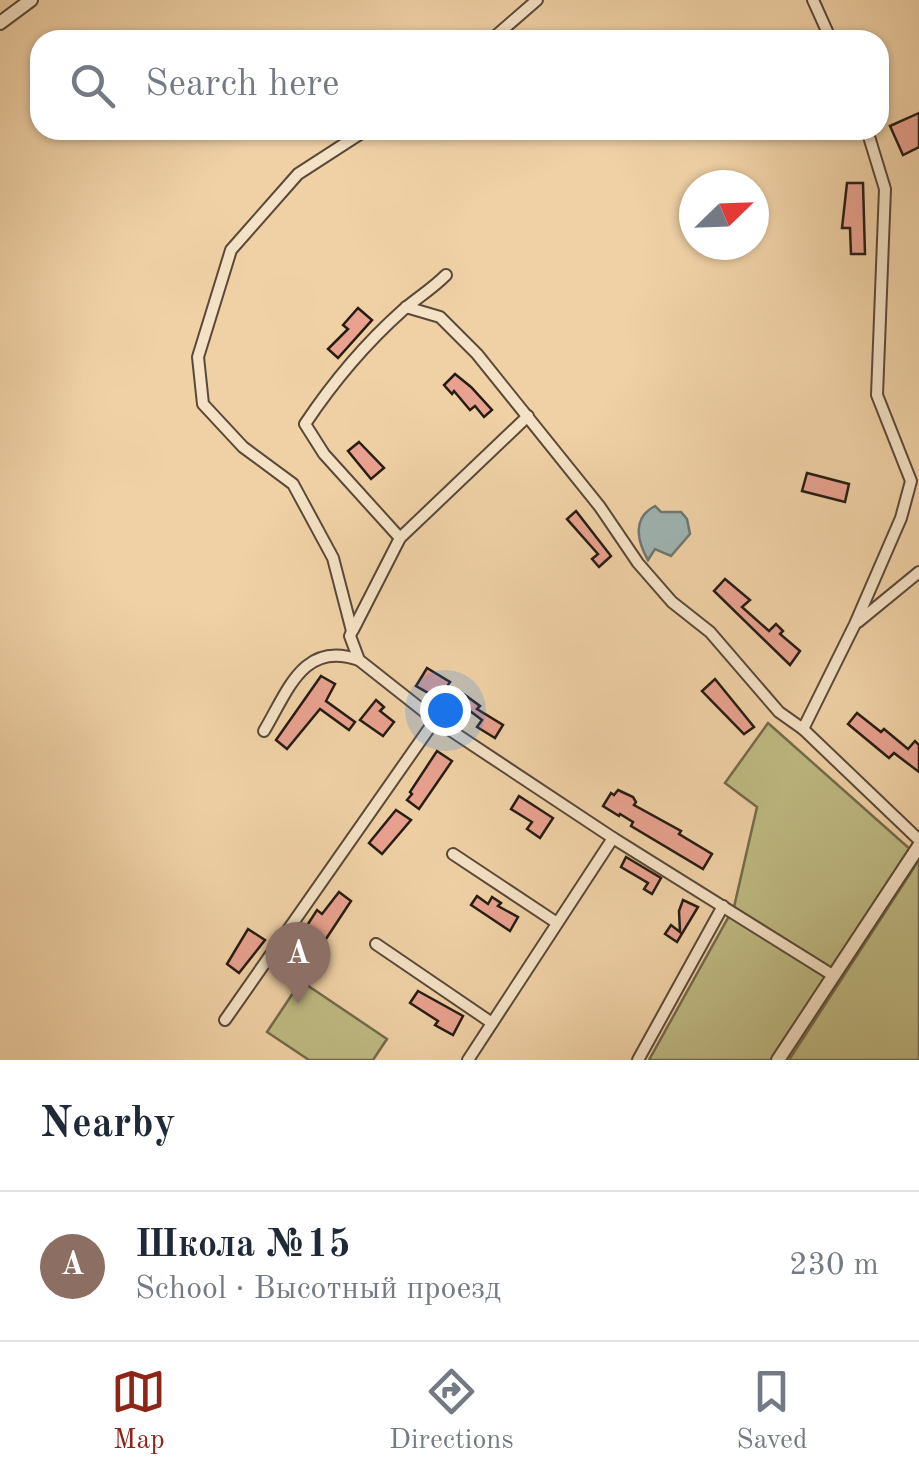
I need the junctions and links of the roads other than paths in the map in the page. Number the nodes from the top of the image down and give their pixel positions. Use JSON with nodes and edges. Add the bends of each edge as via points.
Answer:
{"nodes":[{"id":1,"x":31,"y":0,"type":"edge"},
{"id":2,"x":537,"y":0,"type":"edge"},
{"id":3,"x":813,"y":0,"type":"edge"},
{"id":4,"x":0,"y":23,"type":"edge"},
{"id":5,"x":502,"y":30,"type":"edge"},
{"id":6,"x":826,"y":30,"type":"edge"},
{"id":7,"x":351,"y":140,"type":"edge"},
{"id":8,"x":870,"y":140,"type":"edge"},
{"id":9,"x":446,"y":275,"type":"dead end"},
{"id":10,"x":406,"y":308,"type":"junction"},
{"id":11,"x":528,"y":416,"type":"junction"},
{"id":12,"x":400,"y":538,"type":"junction"},
{"id":13,"x":919,"y":572,"type":"edge"},
{"id":14,"x":855,"y":624,"type":"junction"},
{"id":15,"x":352,"y":631,"type":"junction"},
{"id":16,"x":359,"y":660,"type":"junction"},
{"id":17,"x":435,"y":720,"type":"junction"},
{"id":18,"x":803,"y":728,"type":"junction"},
{"id":19,"x":264,"y":731,"type":"dead end"},
{"id":20,"x":613,"y":838,"type":"junction"},
{"id":21,"x":919,"y":843,"type":"edge"},
{"id":22,"x":452,"y":854,"type":"dead end"},
{"id":23,"x":723,"y":906,"type":"junction"},
{"id":24,"x":557,"y":924,"type":"junction"},
{"id":25,"x":376,"y":944,"type":"dead end"},
{"id":26,"x":834,"y":976,"type":"junction"},
{"id":27,"x":226,"y":1020,"type":"dead end"},
{"id":28,"x":492,"y":1023,"type":"junction"},
{"id":29,"x":468,"y":1060,"type":"edge"},
{"id":30,"x":638,"y":1060,"type":"edge"},
{"id":31,"x":778,"y":1060,"type":"edge"}],
"edges":[{"from":1,"to":4,"type":"street"},
{"from":2,"to":5,"type":"street"},
{"from":3,"to":6,"type":"street"},
{"from":7,"to":15,"type":"street","via":[[298,174],[231,250],[198,357],[203,404],[243,447],[293,484],[332,558]]},
{"from":8,"to":14,"type":"street","via":[[885,189],[877,395],[912,482]]},
{"from":9,"to":10,"type":"street"},
{"from":10,"to":11,"type":"street","via":[[440,317]]},
{"from":10,"to":12,"type":"street","via":[[331,386],[305,424]]},
{"from":11,"to":12,"type":"street"},
{"from":11,"to":18,"type":"street","via":[[672,602],[710,632],[779,712]]},
{"from":12,"to":15,"type":"street"},
{"from":13,"to":14,"type":"street"},
{"from":14,"to":18,"type":"street"},
{"from":15,"to":16,"type":"street"},
{"from":16,"to":17,"type":"street"},
{"from":16,"to":19,"type":"street","via":[[340,653],[318,656],[301,670]]},
{"from":17,"to":20,"type":"street"},
{"from":17,"to":27,"type":"street"},
{"from":18,"to":21,"type":"street"},
{"from":20,"to":23,"type":"street"},
{"from":20,"to":24,"type":"street"},
{"from":21,"to":26,"type":"street"},
{"from":22,"to":24,"type":"street"},
{"from":23,"to":26,"type":"street"},
{"from":23,"to":30,"type":"street"},
{"from":24,"to":28,"type":"street"},
{"from":25,"to":28,"type":"street"},
{"from":26,"to":31,"type":"street"},
{"from":28,"to":29,"type":"street"}]}
